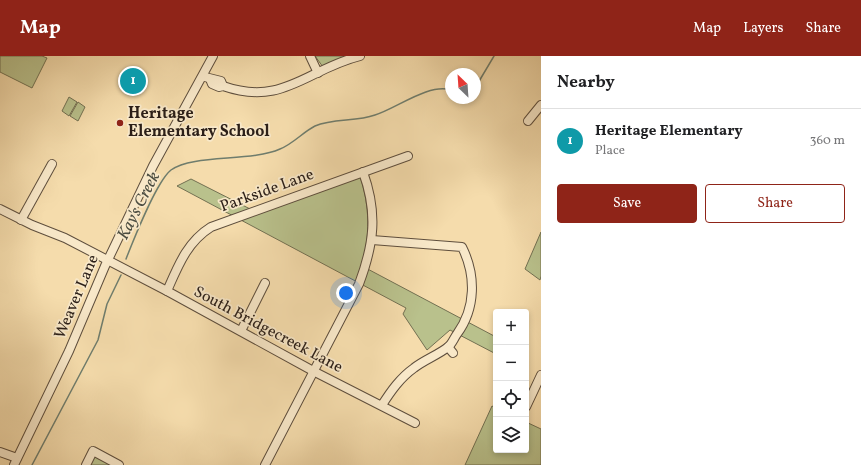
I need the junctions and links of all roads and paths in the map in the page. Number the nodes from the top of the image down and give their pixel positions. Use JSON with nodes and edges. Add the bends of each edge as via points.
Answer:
{"nodes":[{"id":1,"x":213,"y":56,"type":"edge"},
{"id":2,"x":310,"y":56,"type":"edge"},
{"id":3,"x":360,"y":56,"type":"edge"},
{"id":4,"x":318,"y":73,"type":"junction"},
{"id":5,"x":206,"y":77,"type":"junction"},
{"id":6,"x":541,"y":105,"type":"edge"},
{"id":7,"x":528,"y":121,"type":"dead end"},
{"id":8,"x":408,"y":156,"type":"dead end"},
{"id":9,"x":52,"y":164,"type":"dead end"},
{"id":10,"x":364,"y":172,"type":"junction"},
{"id":11,"x":0,"y":209,"type":"edge"},
{"id":12,"x":21,"y":220,"type":"junction"},
{"id":13,"x":372,"y":240,"type":"junction"},
{"id":14,"x":107,"y":260,"type":"junction"},
{"id":15,"x":266,"y":283,"type":"dead end"},
{"id":16,"x":167,"y":291,"type":"junction"},
{"id":17,"x":241,"y":331,"type":"junction"},
{"id":18,"x":314,"y":372,"type":"junction"},
{"id":19,"x":541,"y":375,"type":"edge"},
{"id":20,"x":529,"y":401,"type":"edge"},
{"id":21,"x":382,"y":405,"type":"junction"},
{"id":22,"x":415,"y":423,"type":"dead end"},
{"id":23,"x":0,"y":452,"type":"edge"},
{"id":24,"x":15,"y":461,"type":"edge"},
{"id":25,"x":86,"y":465,"type":"edge"},
{"id":26,"x":119,"y":465,"type":"edge"},
{"id":27,"x":265,"y":465,"type":"edge"}],
"edges":[{"from":1,"to":5,"type":"street","name":"Weaver Lane"},
{"from":2,"to":4,"type":"street"},
{"from":3,"to":4,"type":"street"},
{"from":4,"to":5,"type":"street","via":[[284,89],[252,93],[223,86],[221,81]]},
{"from":5,"to":14,"type":"street","name":"Weaver Lane","via":[[155,162]]},
{"from":6,"to":7,"type":"street"},
{"from":8,"to":10,"type":"street","name":"Parkside Lane"},
{"from":9,"to":12,"type":"street"},
{"from":10,"to":13,"type":"street","via":[[373,215]]},
{"from":10,"to":16,"type":"street","name":"Parkside Lane","via":[[211,227],[201,233],[184,253]]},
{"from":11,"to":12,"type":"street","name":"South Bridgecreek Lane"},
{"from":12,"to":14,"type":"street","name":"South Bridgecreek Lane","via":[[65,238]]},
{"from":13,"to":18,"type":"street","via":[[368,261],[359,284]]},
{"from":13,"to":21,"type":"street","via":[[462,247],[469,260],[472,278],[472,295],[466,323],[451,350],[414,368],[402,377]]},
{"from":14,"to":16,"type":"street","name":"South Bridgecreek Lane"},
{"from":14,"to":24,"type":"street","name":"Weaver Lane","via":[[69,351]]},
{"from":15,"to":17,"type":"street"},
{"from":16,"to":17,"type":"street","name":"South Bridgecreek Lane"},
{"from":17,"to":18,"type":"street","name":"South Bridgecreek Lane"},
{"from":18,"to":21,"type":"street","name":"South Bridgecreek Lane"},
{"from":18,"to":27,"type":"street"},
{"from":19,"to":20,"type":"street"},
{"from":21,"to":22,"type":"street","name":"South Bridgecreek Lane"},
{"from":23,"to":24,"type":"street"},
{"from":25,"to":26,"type":"street","via":[[93,451]]}]}
